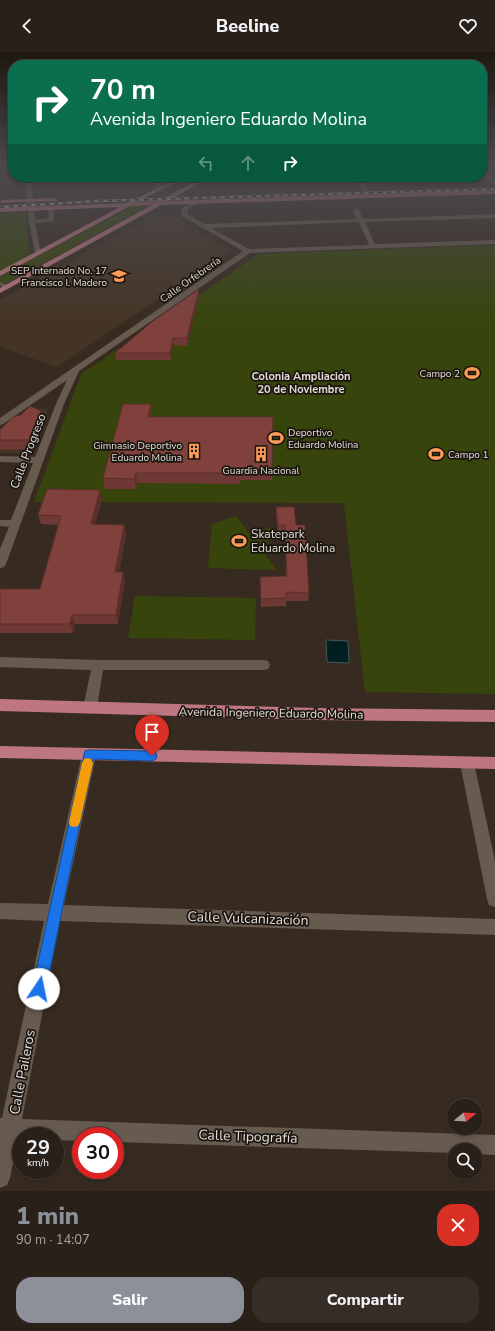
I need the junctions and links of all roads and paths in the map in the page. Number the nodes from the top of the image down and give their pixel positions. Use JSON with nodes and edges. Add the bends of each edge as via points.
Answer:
{"nodes":[{"id":1,"x":50,"y":220,"type":"edge"},
{"id":2,"x":99,"y":220,"type":"edge"},
{"id":3,"x":129,"y":220,"type":"edge"},
{"id":4,"x":192,"y":220,"type":"edge"},
{"id":5,"x":383,"y":220,"type":"edge"},
{"id":6,"x":360,"y":221,"type":"junction"},
{"id":7,"x":32,"y":222,"type":"joint"},
{"id":8,"x":202,"y":226,"type":"junction"},
{"id":9,"x":495,"y":242,"type":"edge"},
{"id":10,"x":373,"y":246,"type":"junction"},
{"id":11,"x":248,"y":251,"type":"junction"},
{"id":12,"x":38,"y":253,"type":"junction"},
{"id":13,"x":0,"y":274,"type":"edge"},
{"id":14,"x":0,"y":284,"type":"edge"},
{"id":15,"x":8,"y":287,"type":"junction"},
{"id":16,"x":0,"y":291,"type":"edge"},
{"id":17,"x":75,"y":371,"type":"junction"},
{"id":18,"x":0,"y":422,"type":"edge"},
{"id":19,"x":0,"y":459,"type":"edge"},
{"id":20,"x":39,"y":460,"type":"junction"},
{"id":21,"x":0,"y":523,"type":"edge"},
{"id":22,"x":14,"y":524,"type":"junction"},
{"id":23,"x":0,"y":564,"type":"edge"},
{"id":24,"x":0,"y":662,"type":"edge"},
{"id":25,"x":98,"y":665,"type":"junction"},
{"id":26,"x":264,"y":665,"type":"dead end"},
{"id":27,"x":0,"y":705,"type":"edge"},
{"id":28,"x":90,"y":708,"type":"junction"},
{"id":29,"x":495,"y":716,"type":"edge"},
{"id":30,"x":0,"y":752,"type":"edge"},
{"id":31,"x":89,"y":755,"type":"junction"},
{"id":32,"x":467,"y":763,"type":"junction"},
{"id":33,"x":495,"y":763,"type":"edge"},
{"id":34,"x":495,"y":899,"type":"edge"},
{"id":35,"x":0,"y":911,"type":"edge"},
{"id":36,"x":54,"y":912,"type":"junction"},
{"id":37,"x":495,"y":927,"type":"edge"},
{"id":38,"x":6,"y":1128,"type":"edge"},
{"id":39,"x":495,"y":1145,"type":"edge"},
{"id":40,"x":0,"y":1178,"type":"edge"}],
"edges":[{"from":1,"to":7,"type":"street"},
{"from":2,"to":12,"type":"main road"},
{"from":3,"to":15,"type":"main road"},
{"from":4,"to":8,"type":"street"},
{"from":5,"to":6,"type":"street"},
{"from":6,"to":8,"type":"street"},
{"from":6,"to":10,"type":"street"},
{"from":7,"to":12,"type":"street"},
{"from":8,"to":11,"type":"street"},
{"from":9,"to":10,"type":"street"},
{"from":10,"to":11,"type":"street"},
{"from":11,"to":17,"type":"street","name":"Calle Orfebrería"},
{"from":12,"to":13,"type":"main road"},
{"from":14,"to":15,"type":"street"},
{"from":15,"to":16,"type":"main road"},
{"from":17,"to":18,"type":"street","name":"Calle Orfebrería"},
{"from":17,"to":20,"type":"street","name":"Calle Progreso"},
{"from":19,"to":20,"type":"street"},
{"from":20,"to":22,"type":"street","name":"Calle Progreso"},
{"from":21,"to":22,"type":"street"},
{"from":22,"to":23,"type":"street","name":"Calle Progreso"},
{"from":24,"to":25,"type":"street"},
{"from":25,"to":26,"type":"street"},
{"from":25,"to":28,"type":"street"},
{"from":27,"to":28,"type":"main road","name":"Avenida Ingeniero Eduardo Molina"},
{"from":28,"to":29,"type":"main road","name":"Avenida Ingeniero Eduardo Molina","via":[[374,716]]},
{"from":30,"to":31,"type":"main road"},
{"from":31,"to":32,"type":"main road"},
{"from":31,"to":36,"type":"street","name":"Calle Paileros"},
{"from":32,"to":33,"type":"main road"},
{"from":32,"to":34,"type":"street"},
{"from":35,"to":36,"type":"street","name":"Calle Vulcanización"},
{"from":36,"to":37,"type":"street","name":"Calle Vulcanización"},
{"from":36,"to":38,"type":"street","name":"Calle Paileros"},
{"from":38,"to":39,"type":"street","name":"Calle Tipografía"},
{"from":38,"to":40,"type":"street","name":"Calle Paileros"}]}
